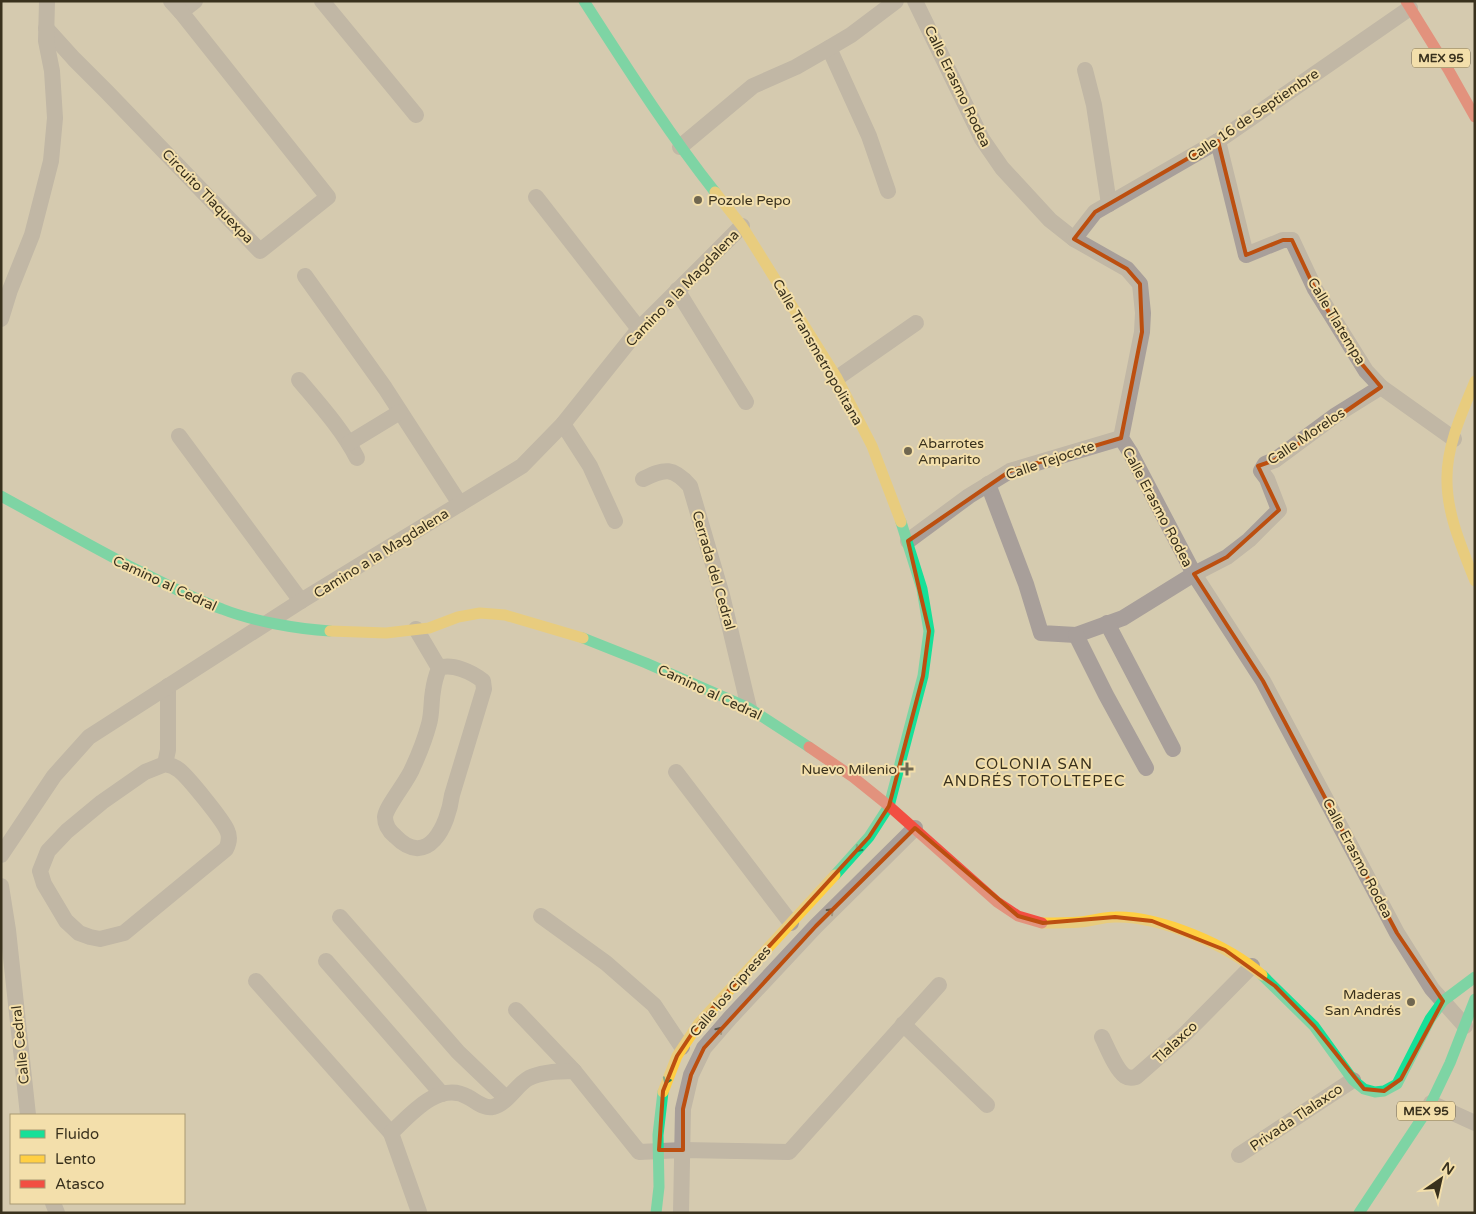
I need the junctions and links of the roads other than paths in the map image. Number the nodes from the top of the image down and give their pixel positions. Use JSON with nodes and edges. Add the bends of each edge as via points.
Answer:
{"nodes":[{"id":1,"x":47,"y":1,"type":"edge"},
{"id":2,"x":195,"y":1,"type":"edge"},
{"id":3,"x":322,"y":1,"type":"edge"},
{"id":4,"x":896,"y":1,"type":"edge"},
{"id":5,"x":915,"y":1,"type":"edge"},
{"id":6,"x":590,"y":3,"type":"edge"},
{"id":7,"x":1408,"y":4,"type":"edge"},
{"id":8,"x":176,"y":7,"type":"edge"},
{"id":9,"x":46,"y":28,"type":"junction"},
{"id":10,"x":829,"y":48,"type":"junction"},
{"id":11,"x":1085,"y":70,"type":"dead end"},
{"id":12,"x":416,"y":115,"type":"dead end"},
{"id":13,"x":1475,"y":117,"type":"edge"},
{"id":14,"x":1218,"y":141,"type":"junction"},
{"id":15,"x":680,"y":147,"type":"junction"},
{"id":16,"x":888,"y":191,"type":"dead end"},
{"id":17,"x":536,"y":197,"type":"dead end"},
{"id":18,"x":1109,"y":204,"type":"junction"},
{"id":19,"x":742,"y":226,"type":"junction"},
{"id":20,"x":1074,"y":239,"type":"junction"},
{"id":21,"x":305,"y":276,"type":"dead end"},
{"id":22,"x":677,"y":290,"type":"junction"},
{"id":23,"x":1,"y":319,"type":"edge"},
{"id":24,"x":916,"y":323,"type":"dead end"},
{"id":25,"x":638,"y":329,"type":"junction"},
{"id":26,"x":837,"y":378,"type":"junction"},
{"id":27,"x":299,"y":380,"type":"dead end"},
{"id":28,"x":1475,"y":380,"type":"edge"},
{"id":29,"x":1381,"y":387,"type":"junction"},
{"id":30,"x":746,"y":402,"type":"dead end"},
{"id":31,"x":400,"y":412,"type":"junction"},
{"id":32,"x":563,"y":424,"type":"junction"},
{"id":33,"x":179,"y":436,"type":"dead end"},
{"id":34,"x":1121,"y":438,"type":"junction"},
{"id":35,"x":1454,"y":440,"type":"junction"},
{"id":36,"x":349,"y":443,"type":"junction"},
{"id":37,"x":357,"y":458,"type":"dead end"},
{"id":38,"x":643,"y":479,"type":"dead end"},
{"id":39,"x":988,"y":484,"type":"junction"},
{"id":40,"x":1,"y":496,"type":"edge"},
{"id":41,"x":460,"y":504,"type":"junction"},
{"id":42,"x":615,"y":521,"type":"dead end"},
{"id":43,"x":908,"y":541,"type":"junction"},
{"id":44,"x":1194,"y":574,"type":"junction"},
{"id":45,"x":1475,"y":581,"type":"edge"},
{"id":46,"x":301,"y":601,"type":"junction"},
{"id":47,"x":270,"y":622,"type":"junction"},
{"id":48,"x":1107,"y":623,"type":"junction"},
{"id":49,"x":416,"y":629,"type":"junction"},
{"id":50,"x":1076,"y":635,"type":"junction"},
{"id":51,"x":439,"y":668,"type":"junction"},
{"id":52,"x":168,"y":686,"type":"junction"},
{"id":53,"x":749,"y":708,"type":"junction"},
{"id":54,"x":1174,"y":749,"type":"dead end"},
{"id":55,"x":165,"y":764,"type":"junction"},
{"id":56,"x":1146,"y":768,"type":"dead end"},
{"id":57,"x":676,"y":772,"type":"dead end"},
{"id":58,"x":889,"y":806,"type":"junction"},
{"id":59,"x":915,"y":828,"type":"junction"},
{"id":60,"x":1,"y":854,"type":"edge"},
{"id":61,"x":1,"y":886,"type":"edge"},
{"id":62,"x":541,"y":916,"type":"dead end"},
{"id":63,"x":340,"y":917,"type":"dead end"},
{"id":64,"x":791,"y":923,"type":"junction"},
{"id":65,"x":326,"y":962,"type":"dead end"},
{"id":66,"x":1252,"y":966,"type":"junction"},
{"id":67,"x":1475,"y":977,"type":"edge"},
{"id":68,"x":256,"y":981,"type":"dead end"},
{"id":69,"x":939,"y":985,"type":"dead end"},
{"id":70,"x":1475,"y":999,"type":"edge"},
{"id":71,"x":1443,"y":1001,"type":"junction"},
{"id":72,"x":516,"y":1010,"type":"dead end"},
{"id":73,"x":904,"y":1024,"type":"junction"},
{"id":74,"x":1465,"y":1026,"type":"junction"},
{"id":75,"x":1102,"y":1037,"type":"dead end"},
{"id":76,"x":682,"y":1047,"type":"junction"},
{"id":77,"x":574,"y":1071,"type":"junction"},
{"id":78,"x":1353,"y":1080,"type":"junction"},
{"id":79,"x":442,"y":1094,"type":"junction"},
{"id":80,"x":506,"y":1098,"type":"junction"},
{"id":81,"x":1431,"y":1103,"type":"junction"},
{"id":82,"x":987,"y":1105,"type":"dead end"},
{"id":83,"x":28,"y":1114,"type":"edge"},
{"id":84,"x":1475,"y":1123,"type":"edge"},
{"id":85,"x":391,"y":1133,"type":"junction"},
{"id":86,"x":659,"y":1150,"type":"junction"},
{"id":87,"x":683,"y":1150,"type":"junction"},
{"id":88,"x":1239,"y":1155,"type":"dead end"},
{"id":89,"x":419,"y":1212,"type":"edge"},
{"id":90,"x":656,"y":1213,"type":"edge"},
{"id":91,"x":681,"y":1213,"type":"edge"},
{"id":92,"x":1359,"y":1213,"type":"edge"}],
"edges":[{"from":1,"to":9,"type":"street"},
{"from":2,"to":8,"type":"street"},
{"from":3,"to":12,"type":"street"},
{"from":4,"to":10,"type":"street"},
{"from":5,"to":20,"type":"street","name":"Calle Erasmo Rodea","via":[[982,139],[1026,195]]},
{"from":6,"to":15,"type":"street","name":"Calle Transmetropolitana"},
{"from":7,"to":13,"type":"street","number":"MEX 95"},
{"from":7,"to":14,"type":"street","name":"Calle 16 de Septiembre"},
{"from":8,"to":9,"type":"street","name":"Circuito Tlaquexpa","via":[[328,197],[260,251]]},
{"from":9,"to":23,"type":"street","via":[[55,118],[51,162],[32,235]]},
{"from":10,"to":15,"type":"street","via":[[754,86]]},
{"from":10,"to":16,"type":"street","via":[[869,136]]},
{"from":11,"to":18,"type":"street","via":[[1094,105]]},
{"from":14,"to":18,"type":"street","name":"Calle 16 de Septiembre"},
{"from":14,"to":29,"type":"street","name":"Calle Tlatempa","via":[[1246,255],[1283,240],[1292,240],[1315,288],[1356,357]]},
{"from":15,"to":19,"type":"street","name":"Calle Transmetropolitana"},
{"from":17,"to":25,"type":"street"},
{"from":18,"to":20,"type":"street","name":"Calle 16 de Septiembre","via":[[1095,212]]},
{"from":19,"to":22,"type":"street","name":"Camino a la Magdalena"},
{"from":19,"to":26,"type":"street","name":"Calle Transmetropolitana"},
{"from":20,"to":34,"type":"street","name":"Calle Erasmo Rodea","via":[[1127,269],[1140,284],[1142,332]]},
{"from":21,"to":31,"type":"street"},
{"from":22,"to":25,"type":"street","name":"Camino a la Magdalena"},
{"from":22,"to":30,"type":"street"},
{"from":24,"to":26,"type":"street"},
{"from":25,"to":32,"type":"street","name":"Camino a la Magdalena"},
{"from":26,"to":43,"type":"street","name":"Calle Transmetropolitana","via":[[872,446]]},
{"from":27,"to":36,"type":"street"},
{"from":28,"to":35,"type":"street"},
{"from":29,"to":35,"type":"street","name":"Calle Tlatempa"},
{"from":29,"to":44,"type":"street","name":"Calle Morelos","via":[[1275,460],[1264,464],[1261,471],[1279,507],[1276,515],[1227,557]]},
{"from":31,"to":36,"type":"street"},
{"from":31,"to":41,"type":"street"},
{"from":32,"to":41,"type":"street","name":"Camino a la Magdalena","via":[[522,466]]},
{"from":32,"to":42,"type":"street","via":[[590,466]]},
{"from":33,"to":46,"type":"street"},
{"from":34,"to":39,"type":"street","name":"Calle Tejocote","via":[[1046,458],[1010,471]]},
{"from":34,"to":44,"type":"street","name":"Calle Erasmo Rodea"},
{"from":35,"to":45,"type":"street","via":[[1447,475],[1448,493],[1457,533]]},
{"from":36,"to":37,"type":"street"},
{"from":38,"to":53,"type":"street","name":"Cerrada del Cedral","via":[[659,471],[669,471],[690,486],[722,595]]},
{"from":39,"to":43,"type":"street","name":"Calle Tejocote"},
{"from":39,"to":50,"type":"street","via":[[1041,633]]},
{"from":40,"to":47,"type":"street","name":"Camino al Cedral","via":[[188,596],[223,610]]},
{"from":41,"to":46,"type":"street","name":"Camino a la Magdalena"},
{"from":43,"to":58,"type":"street","name":"Calle Transmetropolitana","via":[[922,589],[929,631],[923,676]]},
{"from":44,"to":48,"type":"street","name":"Calle Morelos","via":[[1122,618]]},
{"from":44,"to":71,"type":"street","name":"Calle Erasmo Rodea","via":[[1263,680],[1398,933],[1432,989]]},
{"from":46,"to":47,"type":"street","name":"Camino a la Magdalena"},
{"from":47,"to":49,"type":"street","name":"Camino al Cedral","via":[[327,630],[386,632]]},
{"from":47,"to":52,"type":"street","name":"Camino a la Magdalena"},
{"from":48,"to":50,"type":"street","name":"Calle Morelos"},
{"from":48,"to":54,"type":"street"},
{"from":49,"to":51,"type":"street"},
{"from":49,"to":53,"type":"street","name":"Camino al Cedral","via":[[480,613],[505,615],[577,636]]},
{"from":50,"to":56,"type":"street"},
{"from":51,"to":51,"type":"street","via":[[429,724],[413,768],[385,817],[386,826],[410,848],[421,849],[430,845],[444,825],[484,689],[483,681],[476,675],[446,666]]},
{"from":52,"to":55,"type":"street"},
{"from":52,"to":60,"type":"street","name":"Camino a la Magdalena","via":[[84,743],[54,776]]},
{"from":53,"to":58,"type":"street","name":"Camino al Cedral","via":[[853,777]]},
{"from":55,"to":55,"type":"street","via":[[144,772],[102,802],[48,851],[40,871],[44,884],[66,921],[79,933],[100,939],[124,933],[226,849],[229,836],[225,826],[185,775]]},
{"from":57,"to":64,"type":"street"},
{"from":58,"to":59,"type":"street","name":"Camino al Cedral"},
{"from":58,"to":64,"type":"street","name":"Calle los Cipreses","one_way":true,"via":[[869,837]]},
{"from":59,"to":66,"type":"street","name":"Camino al Cedral","via":[[997,902],[1018,916],[1043,923],[1114,917],[1152,921],[1195,935]]},
{"from":87,"to":59,"type":"street","name":"Calle los Cipreses","one_way":true,"via":[[683,1109],[691,1075],[704,1048],[816,926]]},
{"from":61,"to":83,"type":"street","name":"Calle Cedral"},
{"from":62,"to":76,"type":"street","via":[[606,963],[654,1005]]},
{"from":63,"to":80,"type":"street","via":[[458,1052]]},
{"from":64,"to":76,"type":"street","name":"Calle los Cipreses","via":[[699,1022]]},
{"from":65,"to":79,"type":"street"},
{"from":66,"to":75,"type":"street","name":"Tlalaxco","via":[[1185,1034],[1136,1077],[1130,1078],[1120,1071]]},
{"from":66,"to":78,"type":"street","name":"Camino al Cedral","via":[[1314,1026]]},
{"from":67,"to":71,"type":"street","name":"Camino al Cedral"},
{"from":68,"to":85,"type":"street"},
{"from":69,"to":73,"type":"street"},
{"from":70,"to":74,"type":"street","number":"MEX 95"},
{"from":71,"to":74,"type":"street","name":"Calle Erasmo Rodea"},
{"from":71,"to":78,"type":"street","name":"Camino al Cedral","via":[[1430,1018],[1397,1084],[1376,1092],[1364,1089]]},
{"from":72,"to":77,"type":"street"},
{"from":73,"to":82,"type":"street"},
{"from":73,"to":87,"type":"street","via":[[789,1152]]},
{"from":74,"to":81,"type":"street","number":"MEX 95"},
{"from":76,"to":86,"type":"street","name":"Calle los Cipreses","one_way":true,"via":[[663,1091]]},
{"from":77,"to":80,"type":"street","via":[[530,1078]]},
{"from":77,"to":86,"type":"street","via":[[639,1152]]},
{"from":78,"to":88,"type":"street","name":"Privada Tlalaxco"},
{"from":79,"to":80,"type":"street","via":[[461,1093],[486,1107],[493,1107]]},
{"from":79,"to":85,"type":"street","via":[[424,1102]]},
{"from":81,"to":84,"type":"street"},
{"from":81,"to":92,"type":"street","number":"MEX 95"},
{"from":85,"to":89,"type":"street"},
{"from":86,"to":87,"type":"street"},
{"from":86,"to":90,"type":"street","name":"Calle los Cipreses"},
{"from":87,"to":91,"type":"street","name":"Calle los Cipreses"}]}
